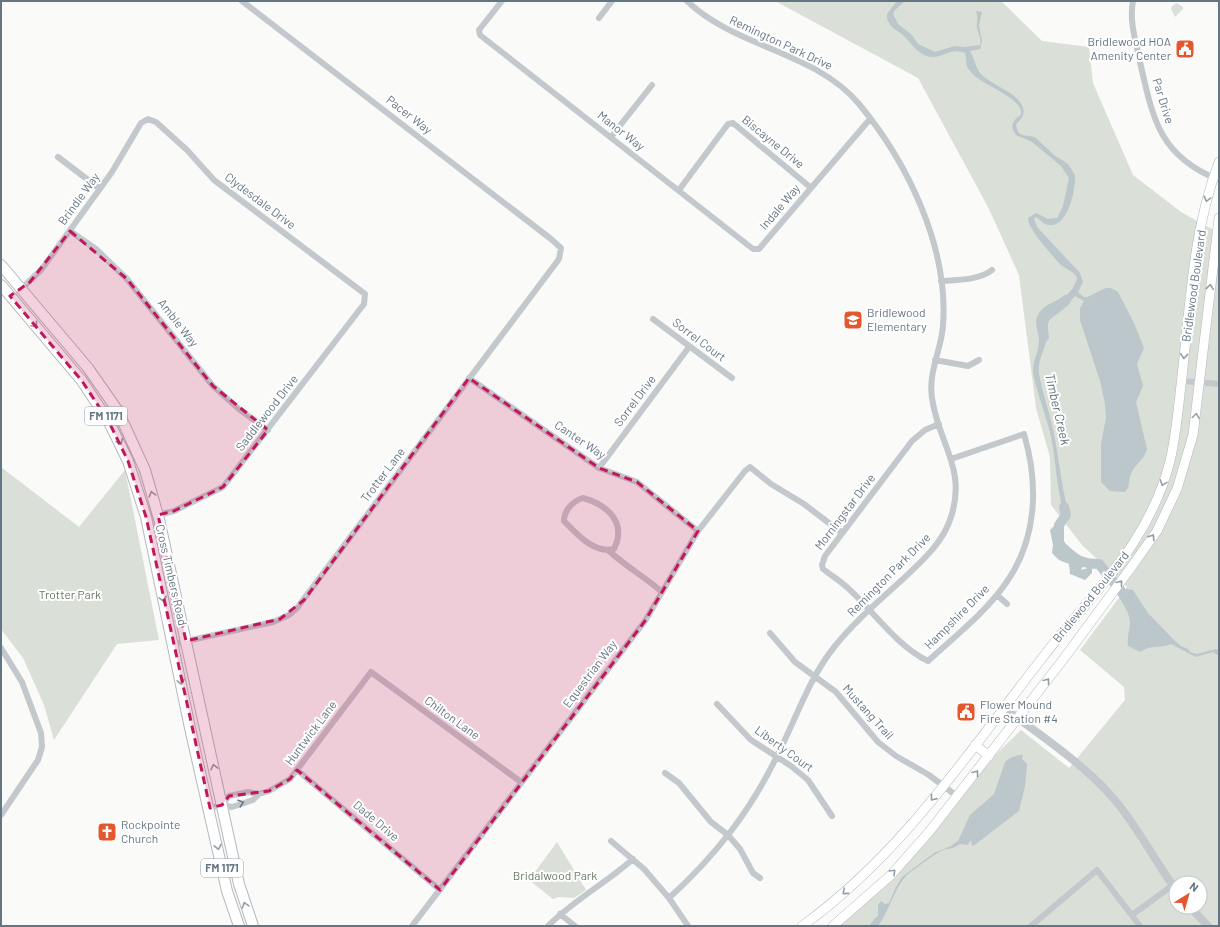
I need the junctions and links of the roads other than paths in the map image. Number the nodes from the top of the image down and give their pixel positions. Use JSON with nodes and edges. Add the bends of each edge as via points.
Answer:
{"nodes":[{"id":1,"x":242,"y":1,"type":"edge"},
{"id":2,"x":502,"y":1,"type":"edge"},
{"id":3,"x":612,"y":1,"type":"edge"},
{"id":4,"x":687,"y":1,"type":"edge"},
{"id":5,"x":1133,"y":1,"type":"edge"},
{"id":6,"x":599,"y":18,"type":"dead end"},
{"id":7,"x":652,"y":85,"type":"dead end"},
{"id":8,"x":148,"y":119,"type":"joint"},
{"id":9,"x":870,"y":119,"type":"junction"},
{"id":10,"x":611,"y":137,"type":"junction"},
{"id":11,"x":58,"y":156,"type":"dead end"},
{"id":12,"x":1219,"y":162,"type":"edge"},
{"id":13,"x":1216,"y":179,"type":"edge"},
{"id":14,"x":810,"y":187,"type":"junction"},
{"id":15,"x":100,"y":189,"type":"junction"},
{"id":16,"x":678,"y":190,"type":"junction"},
{"id":17,"x":1219,"y":218,"type":"edge"},
{"id":18,"x":70,"y":231,"type":"junction"},
{"id":19,"x":561,"y":248,"type":"joint"},
{"id":20,"x":751,"y":248,"type":"joint"},
{"id":21,"x":1,"y":265,"type":"edge"},
{"id":22,"x":992,"y":270,"type":"dead end"},
{"id":23,"x":941,"y":281,"type":"junction"},
{"id":24,"x":1,"y":285,"type":"edge"},
{"id":25,"x":21,"y":289,"type":"junction"},
{"id":26,"x":365,"y":294,"type":"joint"},
{"id":27,"x":10,"y":296,"type":"junction"},
{"id":28,"x":653,"y":319,"type":"dead end"},
{"id":29,"x":689,"y":347,"type":"junction"},
{"id":30,"x":935,"y":360,"type":"junction"},
{"id":31,"x":979,"y":360,"type":"dead end"},
{"id":32,"x":469,"y":378,"type":"junction"},
{"id":33,"x":732,"y":378,"type":"dead end"},
{"id":34,"x":1182,"y":381,"type":"junction"},
{"id":35,"x":1200,"y":382,"type":"junction"},
{"id":36,"x":1219,"y":384,"type":"edge"},
{"id":37,"x":939,"y":424,"type":"junction"},
{"id":38,"x":268,"y":430,"type":"junction"},
{"id":39,"x":951,"y":459,"type":"junction"},
{"id":40,"x":599,"y":468,"type":"junction"},
{"id":41,"x":158,"y":515,"type":"junction"},
{"id":42,"x":698,"y":531,"type":"junction"},
{"id":43,"x":842,"y":533,"type":"junction"},
{"id":44,"x":608,"y":550,"type":"junction"},
{"id":45,"x":662,"y":592,"type":"junction"},
{"id":46,"x":997,"y":595,"type":"junction"},
{"id":47,"x":1007,"y":604,"type":"dead end"},
{"id":48,"x":870,"y":610,"type":"junction"},
{"id":49,"x":770,"y":633,"type":"dead end"},
{"id":50,"x":186,"y":641,"type":"junction"},
{"id":51,"x":173,"y":644,"type":"junction"},
{"id":52,"x":1,"y":648,"type":"edge"},
{"id":53,"x":928,"y":661,"type":"joint"},
{"id":54,"x":371,"y":672,"type":"joint"},
{"id":55,"x":816,"y":676,"type":"junction"},
{"id":56,"x":717,"y":704,"type":"dead end"},
{"id":57,"x":1004,"y":708,"type":"junction"},
{"id":58,"x":1018,"y":719,"type":"junction"},
{"id":59,"x":975,"y":745,"type":"junction"},
{"id":60,"x":989,"y":756,"type":"junction"},
{"id":61,"x":777,"y":757,"type":"junction"},
{"id":62,"x":297,"y":770,"type":"junction"},
{"id":63,"x":665,"y":773,"type":"dead end"},
{"id":64,"x":521,"y":782,"type":"junction"},
{"id":65,"x":943,"y":786,"type":"junction"},
{"id":66,"x":259,"y":794,"type":"junction"},
{"id":67,"x":958,"y":797,"type":"junction"},
{"id":68,"x":222,"y":805,"type":"junction"},
{"id":69,"x":210,"y":808,"type":"junction"},
{"id":70,"x":1,"y":815,"type":"edge"},
{"id":71,"x":832,"y":816,"type":"dead end"},
{"id":72,"x":728,"y":835,"type":"junction"},
{"id":73,"x":611,"y":841,"type":"dead end"},
{"id":74,"x":633,"y":859,"type":"junction"},
{"id":75,"x":760,"y":878,"type":"dead end"},
{"id":76,"x":1168,"y":879,"type":"edge"},
{"id":77,"x":440,"y":890,"type":"junction"},
{"id":78,"x":1168,"y":892,"type":"edge"},
{"id":79,"x":669,"y":898,"type":"junction"},
{"id":80,"x":560,"y":914,"type":"junction"},
{"id":81,"x":1132,"y":915,"type":"junction"},
{"id":82,"x":1198,"y":915,"type":"edge"},
{"id":83,"x":239,"y":926,"type":"edge"},
{"id":84,"x":253,"y":926,"type":"edge"},
{"id":85,"x":412,"y":926,"type":"edge"},
{"id":86,"x":548,"y":926,"type":"edge"},
{"id":87,"x":575,"y":926,"type":"edge"},
{"id":88,"x":688,"y":926,"type":"edge"},
{"id":89,"x":802,"y":926,"type":"edge"},
{"id":90,"x":833,"y":926,"type":"edge"},
{"id":91,"x":1031,"y":926,"type":"edge"},
{"id":92,"x":1140,"y":926,"type":"edge"},
{"id":93,"x":1208,"y":926,"type":"edge"}],
"edges":[{"from":1,"to":19,"type":"street","name":"Pacer Way"},
{"from":2,"to":10,"type":"street","name":"Manor Way","via":[[479,30],[480,35]]},
{"from":3,"to":6,"type":"street"},
{"from":4,"to":9,"type":"street","name":"Remington Park Drive","via":[[699,13],[719,26],[833,80],[858,103]]},
{"from":5,"to":13,"type":"street","name":"Par Drive","via":[[1132,17],[1136,45],[1158,128],[1167,143],[1183,159]]},
{"from":7,"to":10,"type":"street"},
{"from":8,"to":15,"type":"street","name":"Brindle Way","via":[[141,123]]},
{"from":8,"to":26,"type":"street","name":"Clydesdale Drive","via":[[156,122],[187,150],[214,180]]},
{"from":9,"to":14,"type":"street","name":"Indale Way"},
{"from":9,"to":23,"type":"street","name":"Remington Park Drive","via":[[891,150],[927,219]]},
{"from":10,"to":16,"type":"street","name":"Manor Way"},
{"from":11,"to":15,"type":"street"},
{"from":12,"to":13,"type":"main road","name":"Bridlewood Boulevard"},
{"from":13,"to":34,"type":"main road","name":"Bridlewood Boulevard","one_way":true,"via":[[1205,203],[1192,281]]},
{"from":14,"to":16,"type":"street","name":"Biscayne Drive","via":[[731,123]]},
{"from":14,"to":20,"type":"street","name":"Indale Way","via":[[759,249]]},
{"from":15,"to":18,"type":"street","name":"Brindle Way"},
{"from":16,"to":20,"type":"street","name":"Manor Way"},
{"from":35,"to":17,"type":"main road","name":"Bridlewood Boulevard","one_way":true},
{"from":18,"to":25,"type":"street","name":"Brindle Way","via":[[41,270]]},
{"from":18,"to":38,"type":"street","name":"Amble Way","via":[[96,250],[127,279],[213,386]]},
{"from":19,"to":32,"type":"street","name":"Trotter Lane","via":[[559,259]]},
{"from":21,"to":25,"type":"main road","name":"Cross Timbers Road","number":"FM 1171"},
{"from":22,"to":23,"type":"street","via":[[975,277]]},
{"from":23,"to":30,"type":"street","name":"Remington Park Drive","via":[[943,325]]},
{"from":24,"to":27,"type":"main road","name":"Cross Timbers Road","number":"FM 1171"},
{"from":25,"to":27,"type":"main road"},
{"from":41,"to":25,"type":"main road","name":"Cross Timbers Road","number":"FM 1171","one_way":true,"via":[[145,470],[118,411],[96,379]]},
{"from":26,"to":38,"type":"street","name":"Saddlewood Drive","via":[[364,304]]},
{"from":27,"to":51,"type":"main road","name":"Cross Timbers Road","number":"FM 1171","one_way":true,"via":[[82,381],[122,447],[139,490],[146,517]]},
{"from":28,"to":29,"type":"street","name":"Sorrel Court"},
{"from":29,"to":33,"type":"street","name":"Sorrel Court"},
{"from":29,"to":40,"type":"street","name":"Sorrel Drive"},
{"from":30,"to":31,"type":"street","via":[[968,366]]},
{"from":30,"to":37,"type":"street","name":"Remington Park Drive","via":[[931,394]]},
{"from":32,"to":40,"type":"street","name":"Canter Way"},
{"from":32,"to":50,"type":"street","name":"Trotter Lane","via":[[297,608],[289,615],[273,622]]},
{"from":34,"to":35,"type":"street"},
{"from":34,"to":57,"type":"main road","name":"Bridlewood Boulevard","one_way":true,"via":[[1175,434],[1164,480],[1148,521],[1122,562],[1064,630]]},
{"from":35,"to":36,"type":"street"},
{"from":58,"to":35,"type":"main road","name":"Bridlewood Boulevard","one_way":true,"via":[[1157,531],[1177,489],[1190,448]]},
{"from":37,"to":39,"type":"street","name":"Remington Park Drive"},
{"from":37,"to":43,"type":"street","name":"Morningstar Drive","via":[[925,430],[912,441]]},
{"from":38,"to":41,"type":"street","name":"Saddlewood Drive","via":[[223,487],[174,511]]},
{"from":39,"to":46,"type":"street","name":"Hampshire Drive","via":[[1024,434],[1034,482],[1032,515],[1020,559]]},
{"from":39,"to":48,"type":"street","name":"Remington Park Drive","via":[[956,494],[952,514],[944,533],[924,559]]},
{"from":40,"to":42,"type":"street","name":"Canter Way","via":[[637,482]]},
{"from":41,"to":50,"type":"main road","name":"Cross Timbers Road","number":"FM 1171"},
{"from":42,"to":43,"type":"street","name":"Equestrian Way","via":[[750,467]]},
{"from":42,"to":45,"type":"street","name":"Equestrian Way"},
{"from":43,"to":48,"type":"street","name":"Morningstar Drive","via":[[825,556],[823,569],[849,589]]},
{"from":44,"to":44,"type":"street","via":[[614,549],[619,539],[614,517],[592,501],[583,498],[578,500],[566,511],[564,521],[595,547]]},
{"from":44,"to":45,"type":"street"},
{"from":45,"to":64,"type":"street","name":"Equestrian Way","via":[[645,621]]},
{"from":46,"to":47,"type":"street"},
{"from":46,"to":53,"type":"street","name":"Hampshire Drive"},
{"from":48,"to":53,"type":"street","name":"Morningstar Drive","via":[[903,643]]},
{"from":48,"to":55,"type":"street","name":"Remington Park Drive","via":[[836,646]]},
{"from":49,"to":55,"type":"street","name":"Mustang Trail","via":[[788,655]]},
{"from":50,"to":51,"type":"street","name":"Trotter Lane"},
{"from":68,"to":50,"type":"main road","name":"Cross Timbers Road","number":"FM 1171","one_way":true},
{"from":51,"to":69,"type":"main road","name":"Cross Timbers Road","number":"FM 1171","one_way":true},
{"from":52,"to":70,"type":"street","via":[[22,682],[41,733],[42,747],[38,760]]},
{"from":54,"to":62,"type":"street","name":"Huntwick Lane"},
{"from":54,"to":64,"type":"street","name":"Chilton Lane"},
{"from":55,"to":61,"type":"street","name":"Remington Park Drive"},
{"from":55,"to":65,"type":"street","name":"Mustang Trail","via":[[839,695],[878,742]]},
{"from":56,"to":61,"type":"street","name":"Liberty Court","via":[[751,740]]},
{"from":57,"to":58,"type":"street"},
{"from":57,"to":59,"type":"main road","name":"Bridlewood Boulevard"},
{"from":58,"to":60,"type":"main road","name":"Bridlewood Boulevard"},
{"from":58,"to":76,"type":"street","via":[[1105,789],[1131,820]]},
{"from":59,"to":60,"type":"main road"},
{"from":59,"to":65,"type":"main road","name":"Bridlewood Boulevard"},
{"from":67,"to":60,"type":"main road","name":"Bridlewood Boulevard","one_way":true},
{"from":61,"to":71,"type":"street","name":"Liberty Court","via":[[808,780]]},
{"from":61,"to":72,"type":"street","name":"Remington Park Drive"},
{"from":62,"to":66,"type":"street","name":"Huntwick Lane","via":[[281,785]]},
{"from":62,"to":77,"type":"street","name":"Dade Drive"},
{"from":63,"to":72,"type":"street","via":[[679,783],[710,822]]},
{"from":64,"to":77,"type":"street","name":"Equestrian Way"},
{"from":65,"to":67,"type":"street","name":"Mustang Trail"},
{"from":65,"to":89,"type":"main road","name":"Bridlewood Boulevard","one_way":true,"via":[[886,853],[843,894]]},
{"from":68,"to":66,"type":"street","name":"Huntwick Lane","one_way":true,"via":[[232,807],[253,800]]},
{"from":66,"to":68,"type":"street","name":"Huntwick Lane","via":[[248,792],[229,796]]},
{"from":90,"to":67,"type":"main road","name":"Bridlewood Boulevard","one_way":true,"via":[[895,871]]},
{"from":68,"to":69,"type":"street","name":"Huntwick Lane"},
{"from":84,"to":68,"type":"main road","name":"Cross Timbers Road","number":"FM 1171","one_way":true,"via":[[239,884]]},
{"from":69,"to":83,"type":"main road","name":"Cross Timbers Road","number":"FM 1171","one_way":true,"via":[[227,891]]},
{"from":72,"to":75,"type":"street","via":[[740,849],[753,873]]},
{"from":72,"to":79,"type":"street","name":"Remington Park Drive","via":[[704,865]]},
{"from":73,"to":74,"type":"street"},
{"from":74,"to":79,"type":"street"},
{"from":74,"to":80,"type":"street","via":[[610,879]]},
{"from":77,"to":85,"type":"street","name":"Equestrian Way"},
{"from":78,"to":81,"type":"street"},
{"from":79,"to":88,"type":"street"},
{"from":80,"to":86,"type":"street"},
{"from":80,"to":87,"type":"street"},
{"from":81,"to":91,"type":"street","via":[[1097,870]]},
{"from":81,"to":92,"type":"street"},
{"from":82,"to":93,"type":"street"}]}
